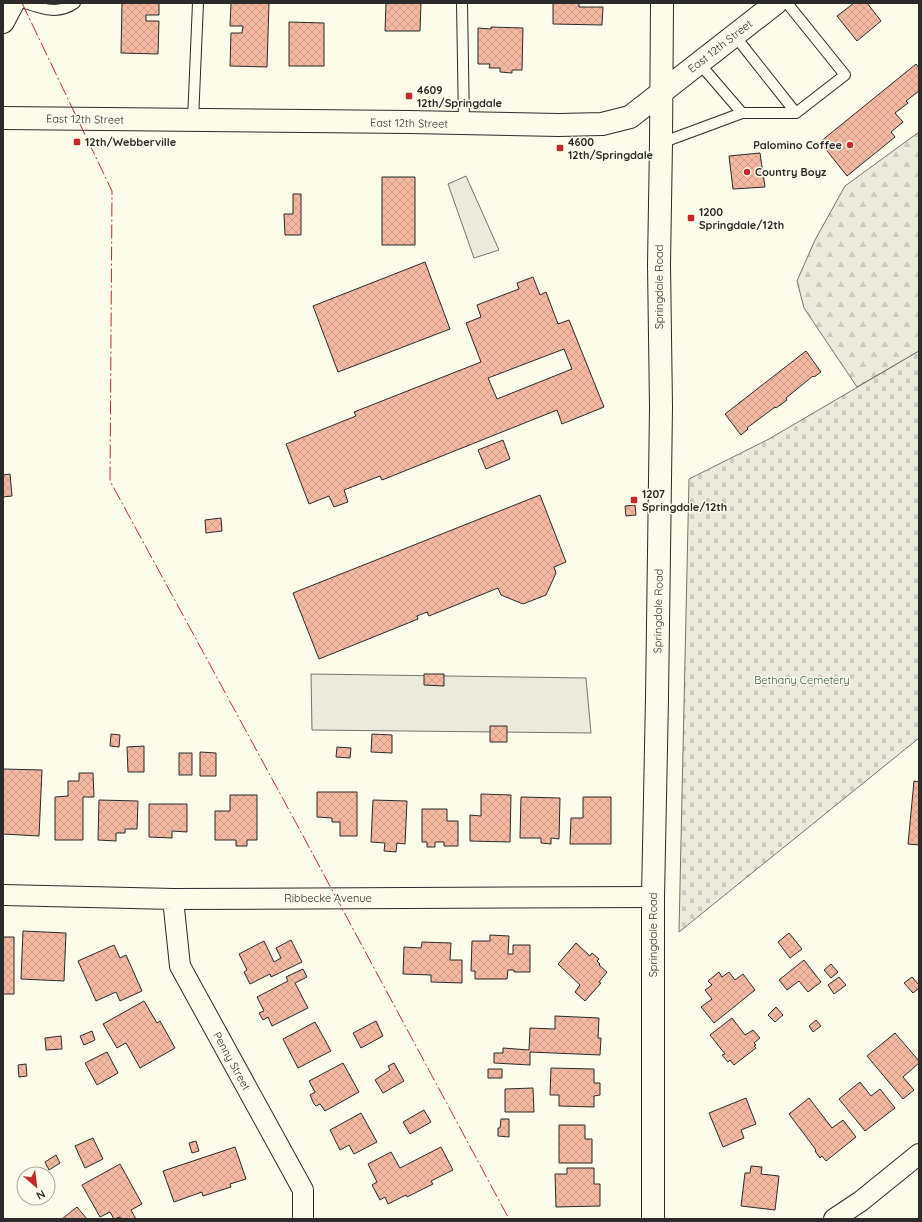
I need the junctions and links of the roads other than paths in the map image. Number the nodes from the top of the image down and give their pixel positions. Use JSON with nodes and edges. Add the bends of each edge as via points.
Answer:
{"nodes":[{"id":1,"x":13,"y":3,"type":"edge"},
{"id":2,"x":25,"y":3,"type":"edge"},
{"id":3,"x":75,"y":3,"type":"edge"},
{"id":4,"x":198,"y":3,"type":"edge"},
{"id":5,"x":462,"y":3,"type":"edge"},
{"id":6,"x":662,"y":3,"type":"edge"},
{"id":7,"x":776,"y":3,"type":"edge"},
{"id":8,"x":787,"y":3,"type":"edge"},
{"id":9,"x":3,"y":22,"type":"edge"},
{"id":10,"x":734,"y":36,"type":"junction"},
{"id":11,"x":699,"y":63,"type":"junction"},
{"id":12,"x":662,"y":92,"type":"junction"},
{"id":13,"x":742,"y":113,"type":"junction"},
{"id":14,"x":796,"y":113,"type":"junction"},
{"id":15,"x":3,"y":118,"type":"edge"},
{"id":16,"x":193,"y":120,"type":"junction"},
{"id":17,"x":464,"y":123,"type":"junction"},
{"id":18,"x":661,"y":144,"type":"junction"},
{"id":19,"x":3,"y":895,"type":"edge"},
{"id":20,"x":653,"y":897,"type":"junction"},
{"id":21,"x":173,"y":899,"type":"junction"},
{"id":22,"x":919,"y":1154,"type":"edge"},
{"id":23,"x":303,"y":1219,"type":"edge"},
{"id":24,"x":653,"y":1219,"type":"edge"},
{"id":25,"x":834,"y":1219,"type":"edge"}],
"edges":[{"from":1,"to":9,"type":"main road"},
{"from":2,"to":3,"type":"lane","via":[[46,10],[58,10]]},
{"from":4,"to":16,"type":"lane"},
{"from":5,"to":17,"type":"lane"},
{"from":6,"to":12,"type":"main road","name":"Springdale Road"},
{"from":7,"to":10,"type":"main road","name":"East 12th Street"},
{"from":8,"to":14,"type":"lane","via":[[845,75]]},
{"from":10,"to":11,"type":"main road","name":"East 12th Street"},
{"from":10,"to":14,"type":"lane"},
{"from":11,"to":12,"type":"main road","name":"East 12th Street"},
{"from":11,"to":13,"type":"lane"},
{"from":12,"to":17,"type":"main road","name":"East 12th Street","via":[[630,117],[602,124]]},
{"from":12,"to":18,"type":"main road","name":"Springdale Road"},
{"from":13,"to":14,"type":"lane"},
{"from":13,"to":18,"type":"lane"},
{"from":15,"to":16,"type":"main road","name":"East 12th Street"},
{"from":16,"to":17,"type":"main road","name":"East 12th Street"},
{"from":18,"to":20,"type":"main road","name":"Springdale Road"},
{"from":19,"to":21,"type":"street","name":"Ribbecke Avenue"},
{"from":20,"to":21,"type":"street","name":"Ribbecke Avenue"},
{"from":20,"to":24,"type":"main road","name":"Springdale Road"},
{"from":21,"to":23,"type":"street","name":"Penny Street","via":[[180,966],[303,1190]]},
{"from":22,"to":25,"type":"street","via":[[861,1201]]}]}
